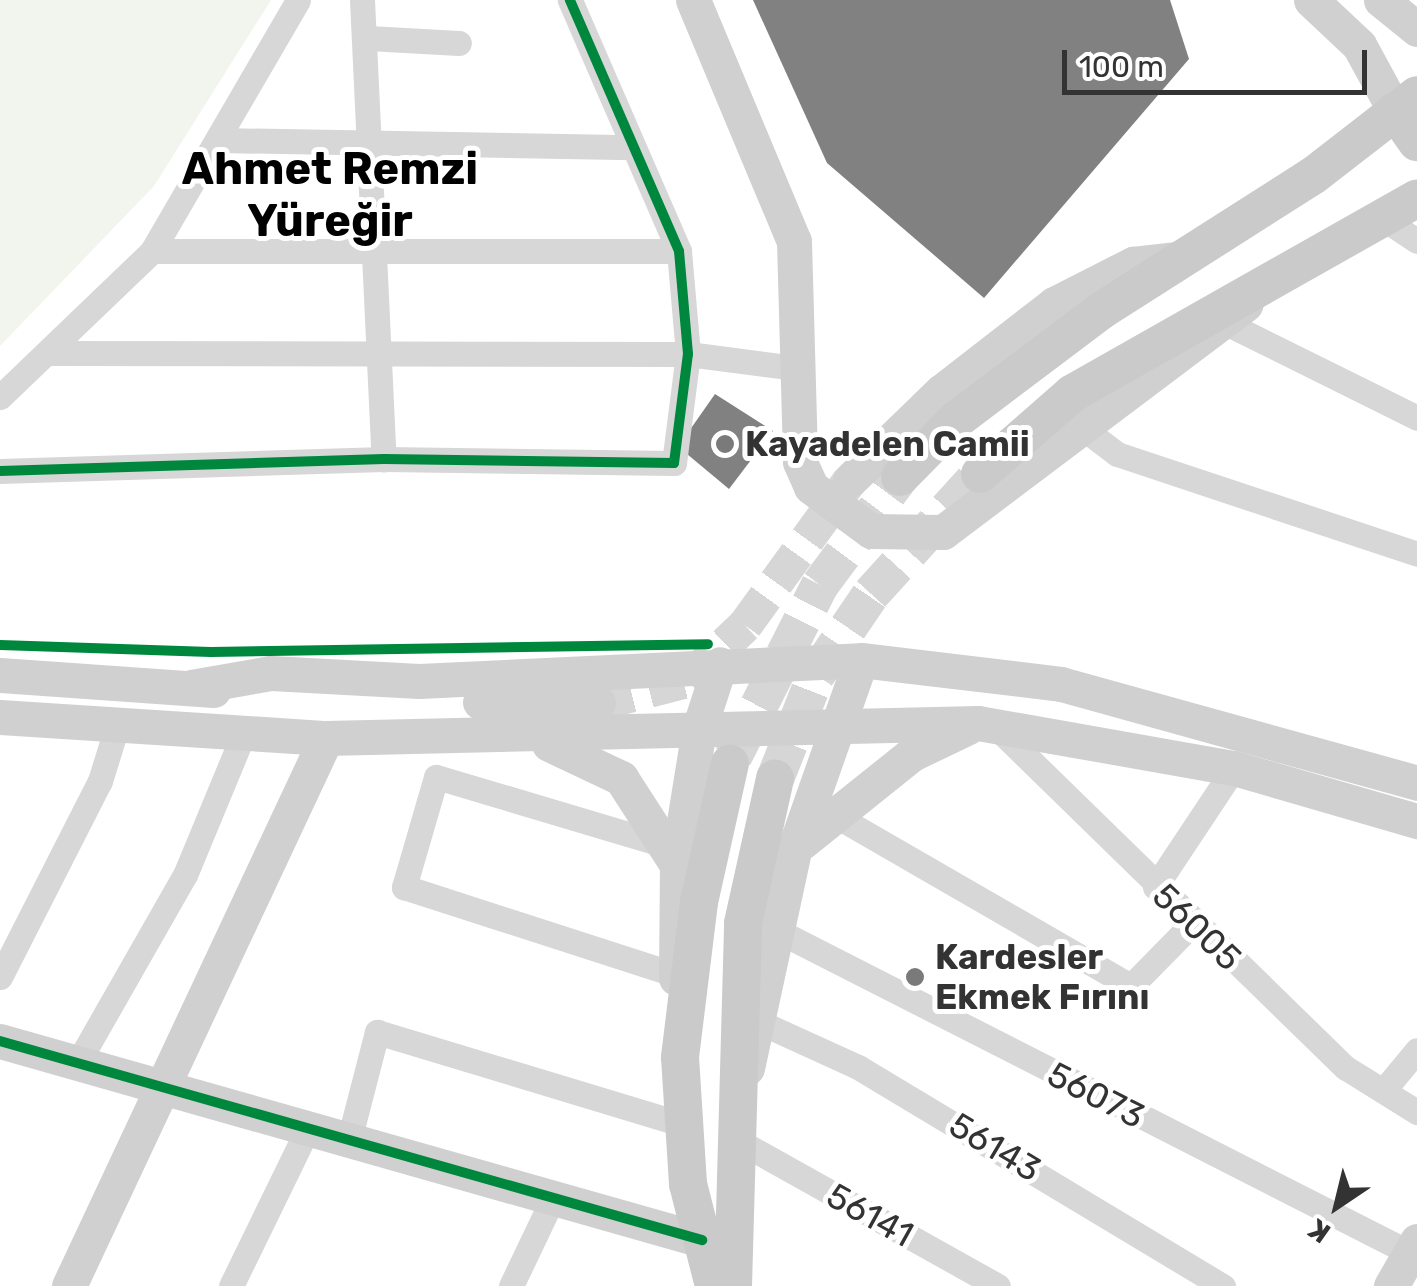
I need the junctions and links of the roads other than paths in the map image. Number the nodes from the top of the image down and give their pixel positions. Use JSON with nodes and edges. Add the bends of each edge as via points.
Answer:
{"nodes":[{"id":1,"x":298,"y":0,"type":"edge"},
{"id":2,"x":362,"y":0,"type":"edge"},
{"id":3,"x":570,"y":0,"type":"edge"},
{"id":4,"x":692,"y":0,"type":"edge"},
{"id":5,"x":1311,"y":0,"type":"edge"},
{"id":6,"x":1381,"y":0,"type":"edge"},
{"id":7,"x":1417,"y":29,"type":"edge"},
{"id":8,"x":368,"y":38,"type":"junction"},
{"id":9,"x":459,"y":43,"type":"dead end"},
{"id":10,"x":1410,"y":116,"type":"edge"},
{"id":11,"x":219,"y":140,"type":"junction"},
{"id":12,"x":366,"y":144,"type":"junction"},
{"id":13,"x":633,"y":147,"type":"junction"},
{"id":14,"x":1417,"y":198,"type":"edge"},
{"id":15,"x":1380,"y":217,"type":"junction"},
{"id":16,"x":1417,"y":242,"type":"edge"},
{"id":17,"x":373,"y":246,"type":"junction"},
{"id":18,"x":152,"y":250,"type":"junction"},
{"id":19,"x":679,"y":251,"type":"junction"},
{"id":20,"x":1186,"y":258,"type":"junction"},
{"id":21,"x":1264,"y":285,"type":"junction"},
{"id":22,"x":1228,"y":324,"type":"junction"},
{"id":23,"x":49,"y":353,"type":"junction"},
{"id":24,"x":688,"y":354,"type":"junction"},
{"id":25,"x":378,"y":355,"type":"junction"},
{"id":26,"x":794,"y":368,"type":"junction"},
{"id":27,"x":0,"y":397,"type":"edge"},
{"id":28,"x":1417,"y":418,"type":"edge"},
{"id":29,"x":1084,"y":429,"type":"junction"},
{"id":30,"x":384,"y":459,"type":"junction"},
{"id":31,"x":0,"y":471,"type":"edge"},
{"id":32,"x":980,"y":474,"type":"tunnel mouth"},
{"id":33,"x":900,"y":476,"type":"tunnel mouth"},
{"id":34,"x":850,"y":480,"type":"tunnel mouth"},
{"id":35,"x":1417,"y":554,"type":"edge"},
{"id":36,"x":861,"y":660,"type":"junction"},
{"id":37,"x":720,"y":664,"type":"junction"},
{"id":38,"x":1000,"y":672,"type":"junction"},
{"id":39,"x":0,"y":675,"type":"edge"},
{"id":40,"x":191,"y":687,"type":"junction"},
{"id":41,"x":598,"y":703,"type":"tunnel mouth"},
{"id":42,"x":0,"y":718,"type":"edge"},
{"id":43,"x":840,"y":724,"type":"junction"},
{"id":44,"x":986,"y":724,"type":"junction"},
{"id":45,"x":117,"y":726,"type":"junction"},
{"id":46,"x":699,"y":729,"type":"junction"},
{"id":47,"x":243,"y":735,"type":"junction"},
{"id":48,"x":326,"y":738,"type":"junction"},
{"id":49,"x":534,"y":740,"type":"junction"},
{"id":50,"x":730,"y":764,"type":"tunnel mouth"},
{"id":51,"x":1234,"y":768,"type":"junction"},
{"id":52,"x":776,"y":780,"type":"tunnel mouth"},
{"id":53,"x":1417,"y":783,"type":"edge"},
{"id":54,"x":831,"y":813,"type":"junction"},
{"id":55,"x":1417,"y":821,"type":"edge"},
{"id":56,"x":794,"y":850,"type":"junction"},
{"id":57,"x":673,"y":856,"type":"junction"},
{"id":58,"x":1155,"y":887,"type":"junction"},
{"id":59,"x":1192,"y":924,"type":"junction"},
{"id":60,"x":776,"y":930,"type":"junction"},
{"id":61,"x":676,"y":975,"type":"junction"},
{"id":62,"x":0,"y":977,"type":"edge"},
{"id":63,"x":759,"y":1022,"type":"junction"},
{"id":64,"x":0,"y":1040,"type":"edge"},
{"id":65,"x":1417,"y":1050,"type":"edge"},
{"id":66,"x":680,"y":1057,"type":"junction"},
{"id":67,"x":78,"y":1064,"type":"junction"},
{"id":68,"x":743,"y":1085,"type":"junction"},
{"id":69,"x":165,"y":1090,"type":"junction"},
{"id":70,"x":1383,"y":1091,"type":"junction"},
{"id":71,"x":1417,"y":1112,"type":"edge"},
{"id":72,"x":682,"y":1124,"type":"junction"},
{"id":73,"x":306,"y":1132,"type":"junction"},
{"id":74,"x":348,"y":1144,"type":"junction"},
{"id":75,"x":741,"y":1161,"type":"junction"},
{"id":76,"x":688,"y":1184,"type":"junction"},
{"id":77,"x":551,"y":1202,"type":"junction"},
{"id":78,"x":702,"y":1240,"type":"junction"},
{"id":79,"x":1415,"y":1250,"type":"edge"},
{"id":80,"x":68,"y":1286,"type":"edge"},
{"id":81,"x":231,"y":1286,"type":"edge"},
{"id":82,"x":511,"y":1286,"type":"edge"},
{"id":83,"x":714,"y":1286,"type":"edge"},
{"id":84,"x":733,"y":1286,"type":"edge"},
{"id":85,"x":998,"y":1286,"type":"edge"},
{"id":86,"x":1223,"y":1286,"type":"edge"},
{"id":87,"x":1391,"y":1286,"type":"edge"}],
"edges":[{"from":1,"to":11,"type":"street"},
{"from":2,"to":8,"type":"street"},
{"from":3,"to":13,"type":"street"},
{"from":4,"to":26,"type":"main road","via":[[794,241]]},
{"from":5,"to":10,"type":"main road","via":[[1358,44]]},
{"from":6,"to":7,"type":"main road"},
{"from":8,"to":9,"type":"street"},
{"from":8,"to":12,"type":"street"},
{"from":10,"to":20,"type":"main road"},
{"from":11,"to":12,"type":"street"},
{"from":11,"to":18,"type":"street"},
{"from":12,"to":13,"type":"street"},
{"from":12,"to":17,"type":"street"},
{"from":13,"to":19,"type":"street"},
{"from":14,"to":15,"type":"main road"},
{"from":15,"to":16,"type":"street"},
{"from":15,"to":21,"type":"main road"},
{"from":17,"to":18,"type":"street"},
{"from":17,"to":19,"type":"street"},
{"from":17,"to":25,"type":"street"},
{"from":18,"to":23,"type":"street"},
{"from":19,"to":24,"type":"street"},
{"from":20,"to":33,"type":"main road","via":[[956,420]]},
{"from":20,"to":34,"type":"main road","via":[[1133,264],[1054,304],[942,391]]},
{"from":21,"to":22,"type":"main road"},
{"from":21,"to":32,"type":"main road","via":[[1073,393]]},
{"from":22,"to":28,"type":"street"},
{"from":22,"to":29,"type":"main road"},
{"from":23,"to":25,"type":"street"},
{"from":23,"to":27,"type":"street"},
{"from":24,"to":25,"type":"street"},
{"from":24,"to":26,"type":"street"},
{"from":24,"to":30,"type":"street","via":[[674,463]]},
{"from":25,"to":30,"type":"street"},
{"from":26,"to":29,"type":"main road","via":[[800,462],[811,487],[870,531],[943,532]]},
{"from":29,"to":35,"type":"street","via":[[1116,454]]},
{"from":30,"to":31,"type":"street"},
{"from":36,"to":37,"type":"main road"},
{"from":36,"to":38,"type":"main road"},
{"from":36,"to":43,"type":"main road"},
{"from":37,"to":40,"type":"main road","via":[[419,681],[271,673]]},
{"from":37,"to":46,"type":"main road"},
{"from":38,"to":44,"type":"main road"},
{"from":38,"to":53,"type":"main road"},
{"from":39,"to":40,"type":"main road"},
{"from":40,"to":41,"type":"main road","via":[[256,697]]},
{"from":42,"to":45,"type":"main road"},
{"from":43,"to":44,"type":"main road"},
{"from":43,"to":46,"type":"main road"},
{"from":43,"to":56,"type":"main road"},
{"from":44,"to":51,"type":"main road"},
{"from":44,"to":54,"type":"main road","via":[[912,754]]},
{"from":44,"to":58,"type":"street","name":"56005"},
{"from":45,"to":47,"type":"main road"},
{"from":45,"to":62,"type":"street","via":[[100,781]]},
{"from":46,"to":49,"type":"main road"},
{"from":46,"to":57,"type":"main road"},
{"from":47,"to":48,"type":"main road"},
{"from":47,"to":67,"type":"street","via":[[185,875]]},
{"from":48,"to":49,"type":"main road"},
{"from":48,"to":69,"type":"main road"},
{"from":49,"to":57,"type":"main road","via":[[622,778]]},
{"from":50,"to":66,"type":"main road","via":[[699,902]]},
{"from":51,"to":55,"type":"main road"},
{"from":51,"to":58,"type":"street"},
{"from":52,"to":68,"type":"main road","via":[[744,924]]},
{"from":54,"to":56,"type":"main road"},
{"from":54,"to":59,"type":"street","via":[[1132,986]]},
{"from":56,"to":60,"type":"main road"},
{"from":57,"to":61,"type":"main road"},
{"from":57,"to":61,"type":"street","via":[[436,777],[404,887]]},
{"from":58,"to":59,"type":"street","name":"56005"},
{"from":59,"to":70,"type":"street","name":"56005"},
{"from":60,"to":63,"type":"main road"},
{"from":60,"to":79,"type":"street","name":"56073"},
{"from":61,"to":66,"type":"main road"},
{"from":63,"to":68,"type":"main road"},
{"from":63,"to":86,"type":"street","name":"56143","via":[[858,1067]]},
{"from":64,"to":67,"type":"main road"},
{"from":65,"to":70,"type":"street"},
{"from":66,"to":72,"type":"main road"},
{"from":67,"to":69,"type":"main road"},
{"from":68,"to":75,"type":"main road"},
{"from":69,"to":73,"type":"main road"},
{"from":69,"to":80,"type":"main road"},
{"from":70,"to":71,"type":"street","name":"56005"},
{"from":72,"to":74,"type":"street","via":[[376,1032]]},
{"from":72,"to":76,"type":"main road"},
{"from":73,"to":74,"type":"main road"},
{"from":73,"to":81,"type":"street"},
{"from":74,"to":77,"type":"main road"},
{"from":75,"to":76,"type":"main road","via":[[705,1191]]},
{"from":75,"to":84,"type":"main road"},
{"from":75,"to":85,"type":"street","name":"56141"},
{"from":76,"to":78,"type":"main road"},
{"from":77,"to":78,"type":"main road"},
{"from":77,"to":82,"type":"street"},
{"from":78,"to":83,"type":"main road"},
{"from":79,"to":87,"type":"main road"}]}
